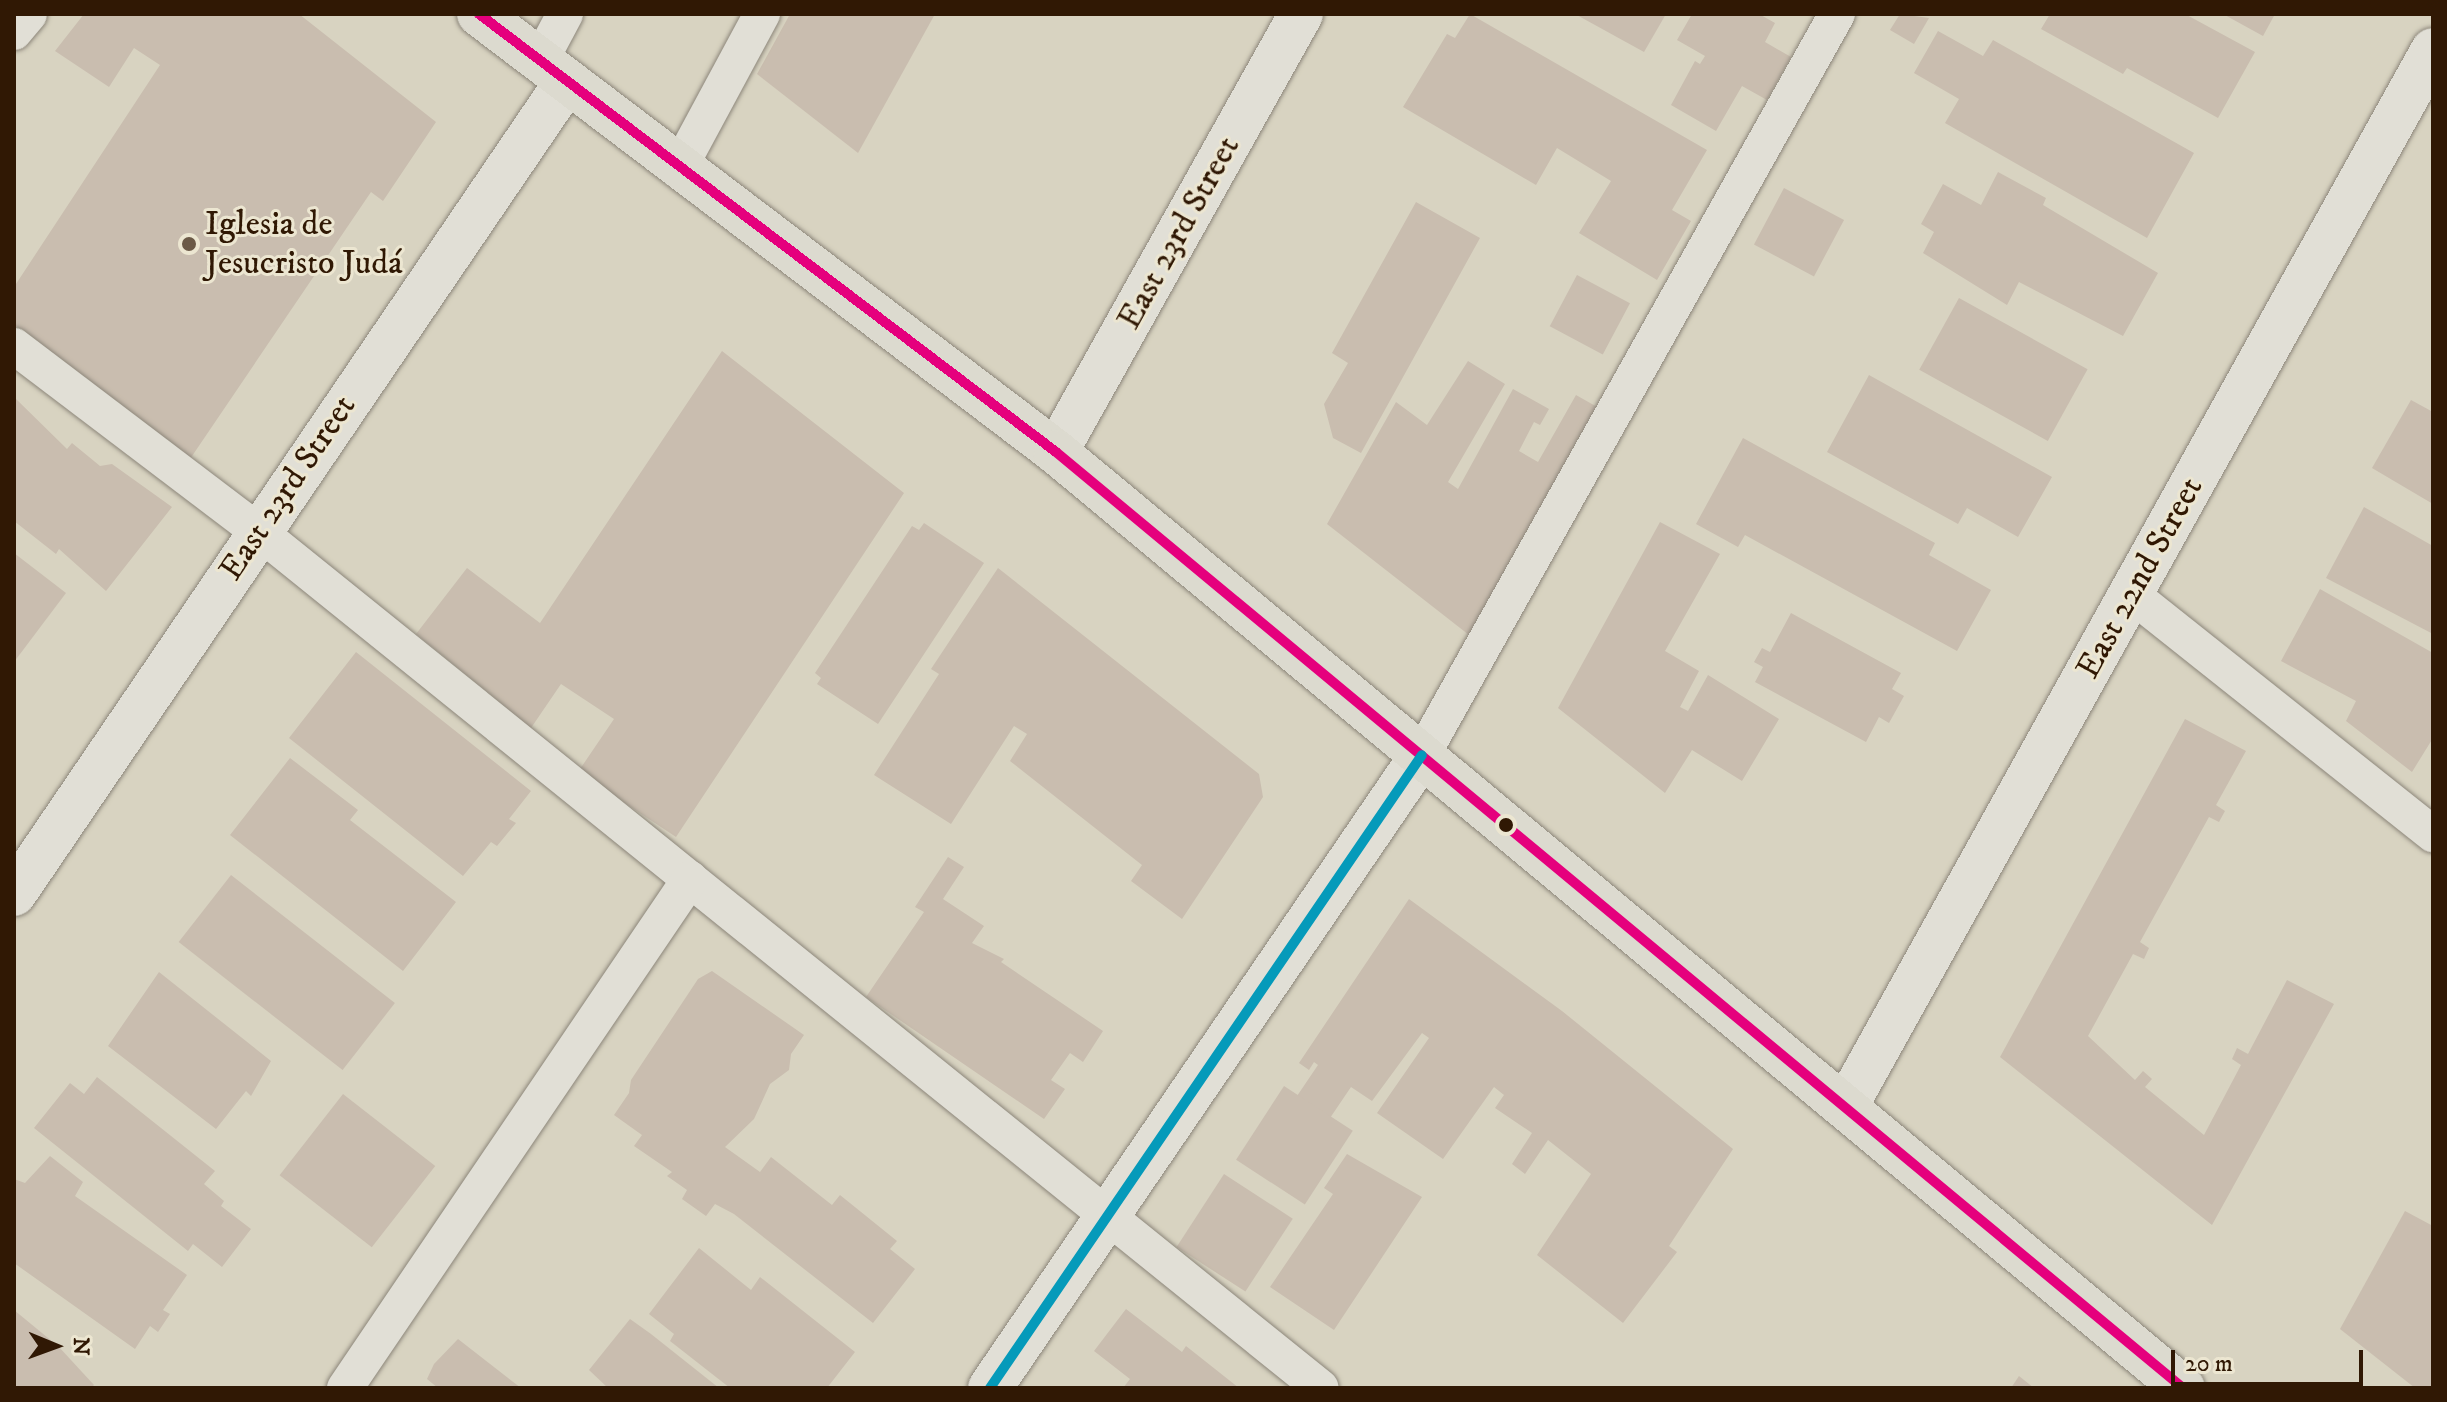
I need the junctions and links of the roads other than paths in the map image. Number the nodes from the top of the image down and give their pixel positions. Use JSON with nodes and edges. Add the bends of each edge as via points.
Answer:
{"nodes":[{"id":1,"x":29,"y":14,"type":"edge"},
{"id":2,"x":479,"y":14,"type":"edge"},
{"id":3,"x":565,"y":14,"type":"edge"},
{"id":4,"x":762,"y":14,"type":"edge"},
{"id":5,"x":1301,"y":14,"type":"edge"},
{"id":6,"x":1837,"y":14,"type":"edge"},
{"id":7,"x":14,"y":32,"type":"edge"},
{"id":8,"x":2433,"y":50,"type":"edge"},
{"id":9,"x":552,"y":74,"type":"junction"},
{"id":10,"x":678,"y":170,"type":"junction"},
{"id":11,"x":14,"y":346,"type":"edge"},
{"id":12,"x":1056,"y":452,"type":"junction"},
{"id":13,"x":258,"y":531,"type":"junction"},
{"id":14,"x":2131,"y":594,"type":"junction"},
{"id":15,"x":1422,"y":755,"type":"junction"},
{"id":16,"x":2433,"y":834,"type":"edge"},
{"id":17,"x":690,"y":879,"type":"junction"},
{"id":18,"x":14,"y":894,"type":"edge"},
{"id":19,"x":1846,"y":1106,"type":"junction"},
{"id":20,"x":1106,"y":1217,"type":"junction"},
{"id":21,"x":345,"y":1388,"type":"edge"},
{"id":22,"x":990,"y":1388,"type":"edge"},
{"id":23,"x":1321,"y":1388,"type":"edge"},
{"id":24,"x":2183,"y":1388,"type":"edge"}],
"edges":[{"from":1,"to":7,"type":"lane"},
{"from":2,"to":9,"type":"main road"},
{"from":3,"to":9,"type":"lane"},
{"from":4,"to":10,"type":"lane"},
{"from":5,"to":12,"type":"street","name":"East 23rd Street"},
{"from":6,"to":15,"type":"lane"},
{"from":8,"to":14,"type":"street","name":"East 22nd Street"},
{"from":9,"to":10,"type":"main road"},
{"from":9,"to":13,"type":"street","name":"East 23rd Street"},
{"from":10,"to":12,"type":"main road"},
{"from":11,"to":13,"type":"lane"},
{"from":12,"to":15,"type":"main road"},
{"from":13,"to":17,"type":"lane"},
{"from":13,"to":18,"type":"street","name":"East 23rd Street"},
{"from":14,"to":16,"type":"lane"},
{"from":14,"to":19,"type":"street","name":"East 22nd Street"},
{"from":15,"to":19,"type":"main road"},
{"from":15,"to":20,"type":"street"},
{"from":17,"to":20,"type":"lane"},
{"from":17,"to":21,"type":"lane"},
{"from":19,"to":24,"type":"main road"},
{"from":20,"to":22,"type":"street"},
{"from":20,"to":23,"type":"lane"}]}
